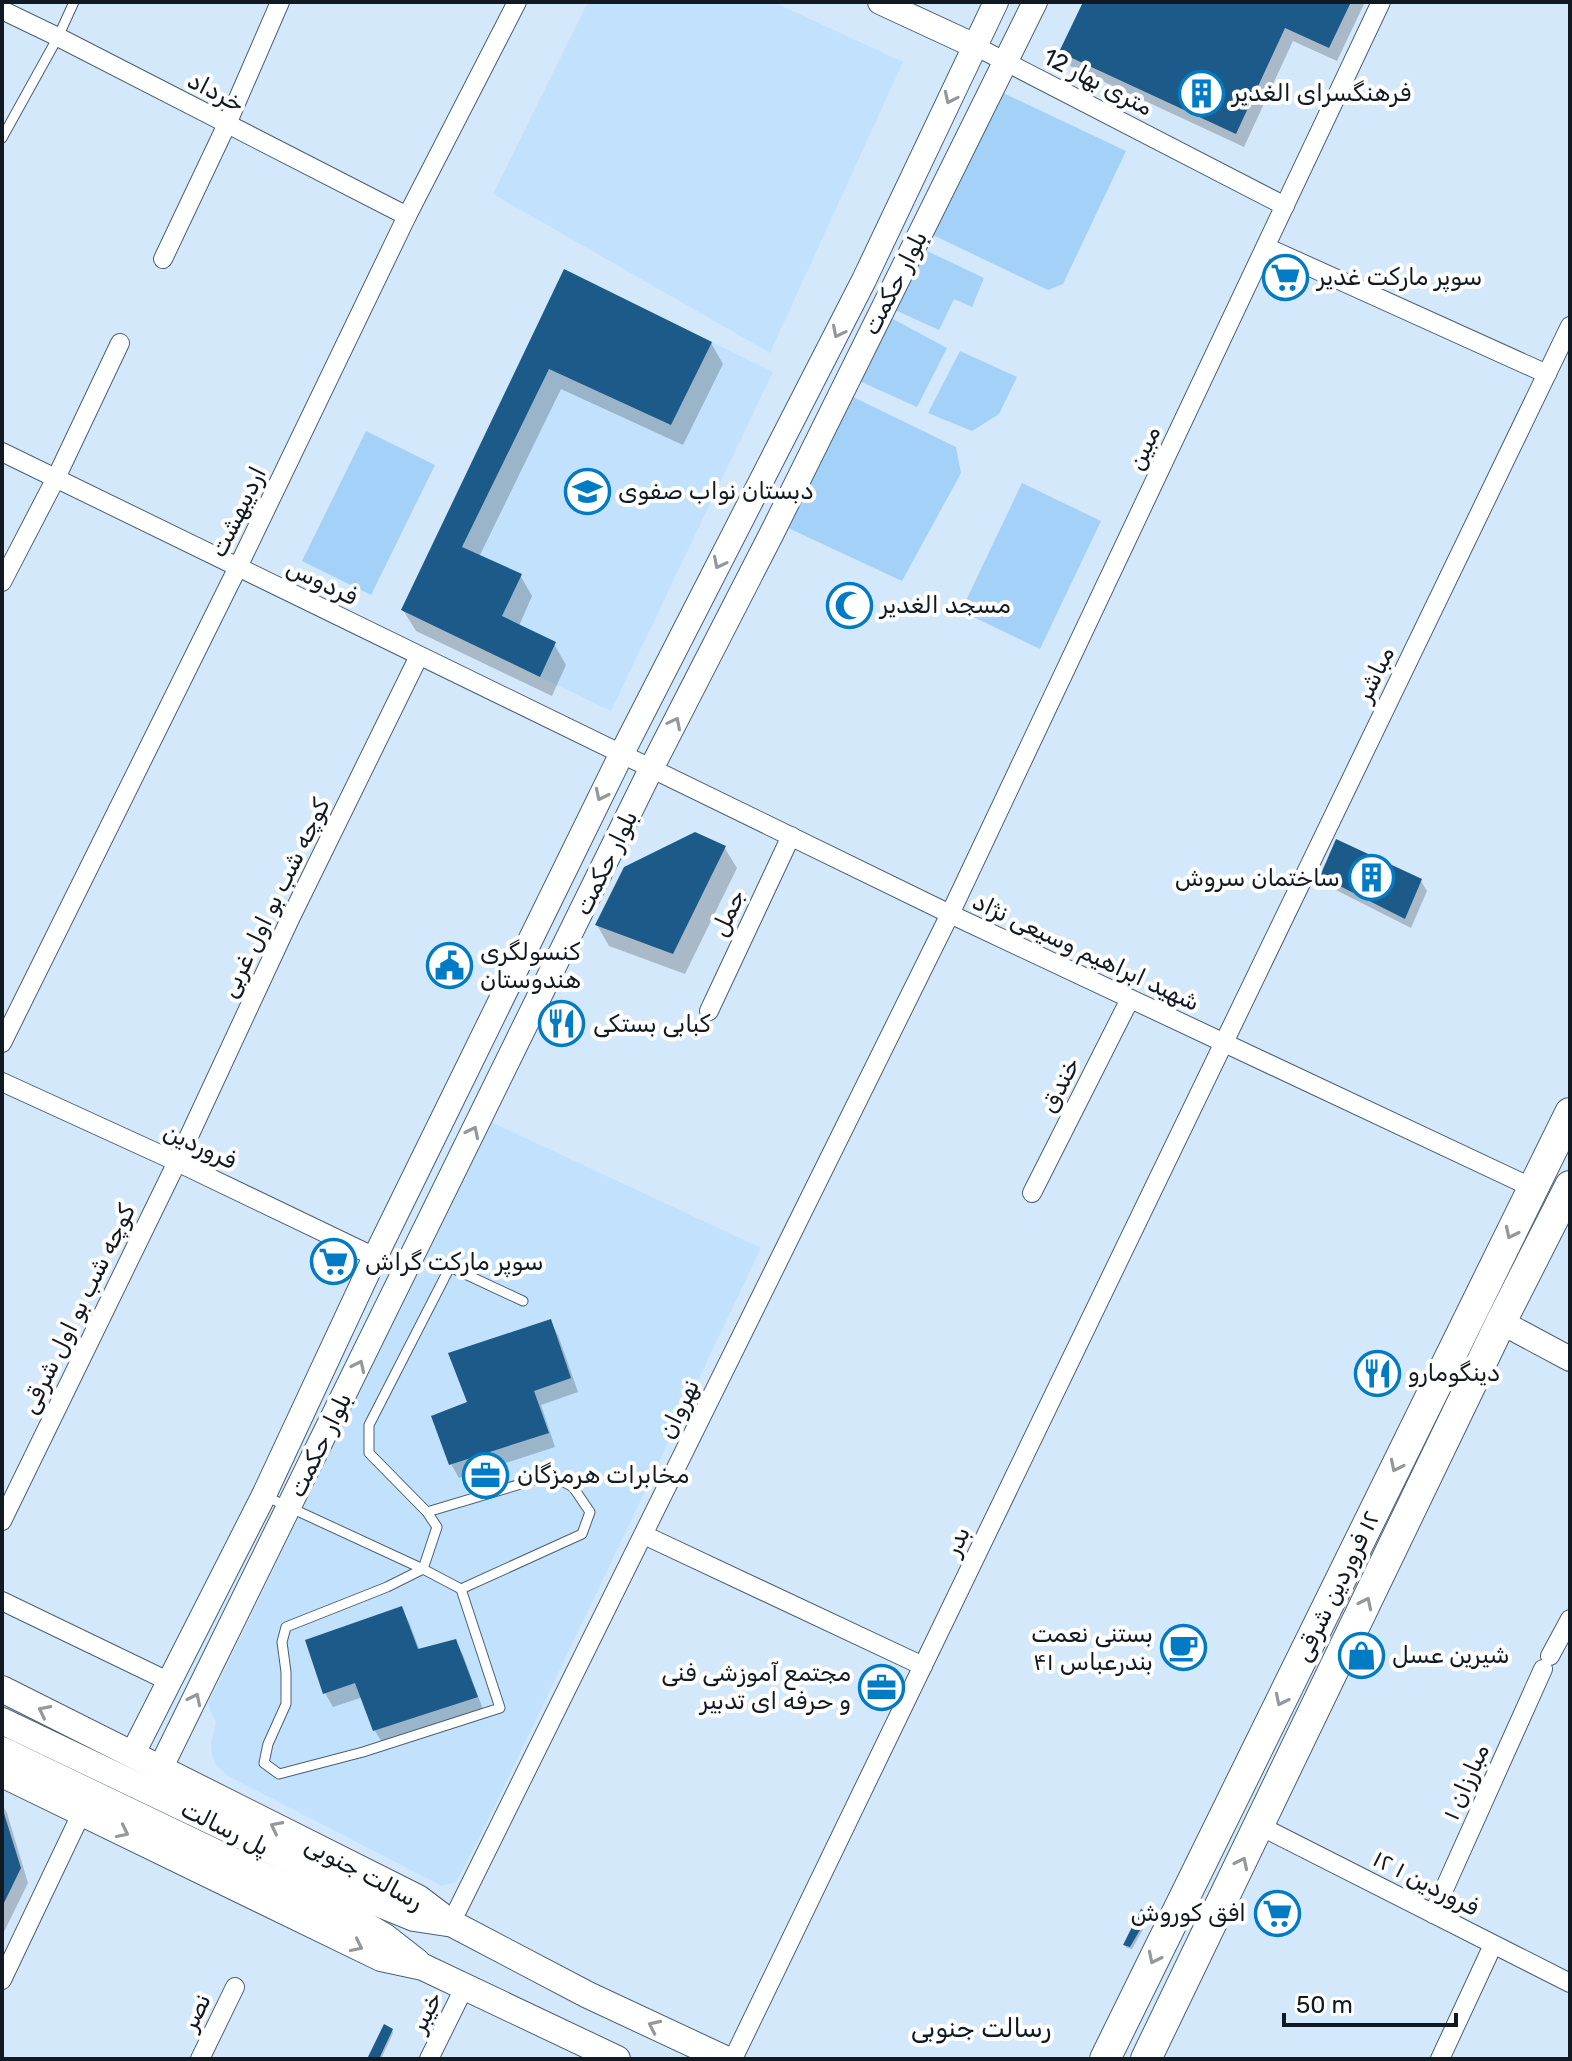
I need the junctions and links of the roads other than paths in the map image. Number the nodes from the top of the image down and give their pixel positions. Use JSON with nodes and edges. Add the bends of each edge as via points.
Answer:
{"nodes":[{"id":1,"x":74,"y":2,"type":"edge"},
{"id":2,"x":280,"y":2,"type":"edge"},
{"id":3,"x":517,"y":2,"type":"edge"},
{"id":4,"x":880,"y":2,"type":"edge"},
{"id":5,"x":996,"y":2,"type":"edge"},
{"id":6,"x":1035,"y":2,"type":"edge"},
{"id":7,"x":1381,"y":2,"type":"edge"},
{"id":8,"x":2,"y":10,"type":"edge"},
{"id":9,"x":58,"y":37,"type":"junction"},
{"id":10,"x":975,"y":46,"type":"junction"},
{"id":11,"x":1007,"y":62,"type":"junction"},
{"id":12,"x":227,"y":124,"type":"junction"},
{"id":13,"x":2,"y":138,"type":"edge"},
{"id":14,"x":1285,"y":206,"type":"junction"},
{"id":15,"x":407,"y":216,"type":"junction"},
{"id":16,"x":1266,"y":247,"type":"junction"},
{"id":17,"x":163,"y":259,"type":"dead end"},
{"id":18,"x":1570,"y":326,"type":"edge"},
{"id":19,"x":120,"y":343,"type":"dead end"},
{"id":20,"x":1547,"y":374,"type":"junction"},
{"id":21,"x":2,"y":452,"type":"edge"},
{"id":22,"x":56,"y":478,"type":"junction"},
{"id":23,"x":238,"y":567,"type":"junction"},
{"id":24,"x":2,"y":582,"type":"edge"},
{"id":25,"x":419,"y":656,"type":"junction"},
{"id":26,"x":621,"y":755,"type":"junction"},
{"id":27,"x":651,"y":769,"type":"junction"},
{"id":28,"x":791,"y":836,"type":"junction"},
{"id":29,"x":950,"y":914,"type":"junction"},
{"id":30,"x":1130,"y":999,"type":"junction"},
{"id":31,"x":709,"y":1011,"type":"dead end"},
{"id":32,"x":2,"y":1043,"type":"edge"},
{"id":33,"x":1223,"y":1043,"type":"junction"},
{"id":34,"x":2,"y":1082,"type":"edge"},
{"id":35,"x":1570,"y":1113,"type":"edge"},
{"id":36,"x":177,"y":1162,"type":"junction"},
{"id":37,"x":1570,"y":1186,"type":"edge"},
{"id":38,"x":1533,"y":1188,"type":"junction"},
{"id":39,"x":1032,"y":1193,"type":"dead end"},
{"id":40,"x":375,"y":1257,"type":"junction"},
{"id":41,"x":523,"y":1301,"type":"dead end"},
{"id":42,"x":1501,"y":1322,"type":"junction"},
{"id":43,"x":1570,"y":1359,"type":"edge"},
{"id":44,"x":264,"y":1495,"type":"junction"},
{"id":45,"x":290,"y":1507,"type":"junction"},
{"id":46,"x":427,"y":1512,"type":"junction"},
{"id":47,"x":2,"y":1521,"type":"edge"},
{"id":48,"x":644,"y":1535,"type":"junction"},
{"id":49,"x":423,"y":1569,"type":"junction"},
{"id":50,"x":461,"y":1589,"type":"junction"},
{"id":51,"x":2,"y":1601,"type":"edge"},
{"id":52,"x":1570,"y":1619,"type":"edge"},
{"id":53,"x":923,"y":1666,"type":"junction"},
{"id":54,"x":170,"y":1682,"type":"junction"},
{"id":55,"x":2,"y":1689,"type":"edge"},
{"id":56,"x":2,"y":1721,"type":"edge"},
{"id":57,"x":2,"y":1750,"type":"edge"},
{"id":58,"x":132,"y":1755,"type":"junction"},
{"id":59,"x":160,"y":1769,"type":"junction"},
{"id":60,"x":2,"y":1774,"type":"edge"},
{"id":61,"x":82,"y":1812,"type":"junction"},
{"id":62,"x":1260,"y":1826,"type":"junction"},
{"id":63,"x":364,"y":1910,"type":"junction"},
{"id":64,"x":1433,"y":1914,"type":"junction"},
{"id":65,"x":451,"y":1923,"type":"junction"},
{"id":66,"x":1493,"y":1945,"type":"junction"},
{"id":67,"x":423,"y":1967,"type":"junction"},
{"id":68,"x":2,"y":1980,"type":"edge"},
{"id":69,"x":1570,"y":1983,"type":"edge"},
{"id":70,"x":465,"y":1986,"type":"junction"},
{"id":71,"x":235,"y":1987,"type":"dead end"},
{"id":72,"x":1444,"y":2058,"type":"edge"},
{"id":73,"x":200,"y":2059,"type":"edge"},
{"id":74,"x":429,"y":2059,"type":"edge"},
{"id":75,"x":617,"y":2059,"type":"edge"},
{"id":76,"x":725,"y":2059,"type":"edge"},
{"id":77,"x":733,"y":2059,"type":"edge"},
{"id":78,"x":1105,"y":2059,"type":"edge"},
{"id":79,"x":1146,"y":2059,"type":"edge"}],
"edges":[{"from":1,"to":9,"type":"lane"},
{"from":2,"to":12,"type":"street"},
{"from":3,"to":15,"type":"street","name":"اردیبهشت"},
{"from":4,"to":10,"type":"street"},
{"from":5,"to":10,"type":"street","name":"بلوار حکمت"},
{"from":6,"to":11,"type":"street","name":"بلوار حکمت"},
{"from":7,"to":14,"type":"street","name":"مبین"},
{"from":8,"to":9,"type":"street","name":"خرداد"},
{"from":9,"to":12,"type":"street","name":"خرداد"},
{"from":9,"to":13,"type":"lane"},
{"from":10,"to":11,"type":"street","name":"12 متری بهار"},
{"from":10,"to":26,"type":"street","name":"بلوار حکمت","one_way":true,"via":[[864,280]]},
{"from":11,"to":14,"type":"street","name":"12 متری بهار"},
{"from":27,"to":11,"type":"street","name":"بلوار حکمت","one_way":true},
{"from":12,"to":15,"type":"street","name":"خرداد"},
{"from":12,"to":17,"type":"street"},
{"from":14,"to":16,"type":"street","name":"مبین"},
{"from":15,"to":23,"type":"street","name":"اردیبهشت"},
{"from":16,"to":20,"type":"street"},
{"from":16,"to":29,"type":"street","name":"مبین"},
{"from":18,"to":20,"type":"street","name":"مباشر"},
{"from":19,"to":22,"type":"street"},
{"from":20,"to":33,"type":"street","name":"مباشر"},
{"from":21,"to":22,"type":"street","name":"فردوس"},
{"from":22,"to":23,"type":"street","name":"فردوس"},
{"from":22,"to":24,"type":"street"},
{"from":23,"to":25,"type":"street","name":"فردوس"},
{"from":23,"to":32,"type":"street","name":"اردیبهشت"},
{"from":25,"to":26,"type":"street","name":"فردوس"},
{"from":25,"to":36,"type":"street","name":"کوچه شب بو اول غربی"},
{"from":26,"to":27,"type":"street","name":"شهید ابراهیم وسیعی نژاد"},
{"from":26,"to":40,"type":"street","name":"بلوار حکمت","one_way":true},
{"from":27,"to":28,"type":"street","name":"شهید ابراهیم وسیعی نژاد"},
{"from":45,"to":27,"type":"street","name":"بلوار حکمت","one_way":true},
{"from":28,"to":29,"type":"street","name":"شهید ابراهیم وسیعی نژاد"},
{"from":28,"to":31,"type":"street","name":"جمل"},
{"from":29,"to":30,"type":"street","name":"شهید ابراهیم وسیعی نژاد"},
{"from":29,"to":48,"type":"street","name":"نهروان"},
{"from":30,"to":33,"type":"street","name":"شهید ابراهیم وسیعی نژاد"},
{"from":30,"to":39,"type":"street","name":"خندق"},
{"from":33,"to":38,"type":"street","name":"شهید ابراهیم وسیعی نژاد"},
{"from":33,"to":53,"type":"street","name":"بدر"},
{"from":34,"to":36,"type":"street","name":"فروردین"},
{"from":35,"to":38,"type":"main road","name":"١٢ فروردین شرقی"},
{"from":36,"to":40,"type":"street","name":"فروردین"},
{"from":36,"to":47,"type":"street","name":"کوچه شب بو اول شرقی"},
{"from":37,"to":42,"type":"main road","name":"١٢ فروردین شرقی"},
{"from":38,"to":78,"type":"main road","name":"١٢ فروردین شرقی","one_way":true},
{"from":40,"to":44,"type":"street","name":"بلوار حکمت"},
{"from":41,"to":46,"type":"lane","via":[[450,1267],[369,1425],[369,1453]]},
{"from":42,"to":43,"type":"street"},
{"from":62,"to":42,"type":"main road","name":"١٢ فروردین شرقی","one_way":true},
{"from":44,"to":45,"type":"lane"},
{"from":44,"to":54,"type":"street","name":"بلوار حکمت"},
{"from":45,"to":49,"type":"lane"},
{"from":59,"to":45,"type":"street","name":"بلوار حکمت","one_way":true},
{"from":46,"to":49,"type":"lane","via":[[437,1527]]},
{"from":46,"to":50,"type":"lane","via":[[551,1475],[573,1487],[590,1512],[582,1534]]},
{"from":48,"to":53,"type":"street"},
{"from":48,"to":65,"type":"street","name":"نهروان"},
{"from":49,"to":50,"type":"lane"},
{"from":49,"to":50,"type":"lane","via":[[286,1627],[286,1704],[264,1763],[279,1774],[500,1708]]},
{"from":51,"to":54,"type":"street"},
{"from":52,"to":64,"type":"street","name":"مبارزان ۱"},
{"from":53,"to":77,"type":"street","name":"بدر"},
{"from":54,"to":58,"type":"street","name":"بلوار حکمت"},
{"from":58,"to":55,"type":"main road","name":"رسالت جنوبی","one_way":true},
{"from":56,"to":63,"type":"main road","name":"پل رسالت","via":[[226,1828]]},
{"from":57,"to":63,"type":"main road","name":"پل رسالت"},
{"from":58,"to":59,"type":"main road","name":"رسالت جنوبی"},
{"from":65,"to":59,"type":"main road","name":"رسالت جنوبی","one_way":true,"via":[[418,1898]]},
{"from":60,"to":61,"type":"main road"},
{"from":61,"to":67,"type":"main road","one_way":true,"via":[[381,1958]]},
{"from":61,"to":68,"type":"street"},
{"from":62,"to":64,"type":"street","name":"۱۲ فروردین ۱"},
{"from":79,"to":62,"type":"main road","name":"١٢ فروردین شرقی","one_way":true},
{"from":63,"to":65,"type":"main road","name":"پل رسالت"},
{"from":63,"to":67,"type":"main road","name":"پل رسالت","via":[[385,1937]]},
{"from":64,"to":66,"type":"street","name":"۱۲ فروردین ۱"},
{"from":76,"to":65,"type":"main road","name":"رسالت جنوبی","one_way":true},
{"from":66,"to":69,"type":"street","name":"۱۲ فروردین ۱"},
{"from":66,"to":72,"type":"street"},
{"from":67,"to":70,"type":"main road"},
{"from":70,"to":74,"type":"street","name":"خیبر"},
{"from":70,"to":75,"type":"main road"},
{"from":71,"to":73,"type":"street","name":"نصر"}]}
